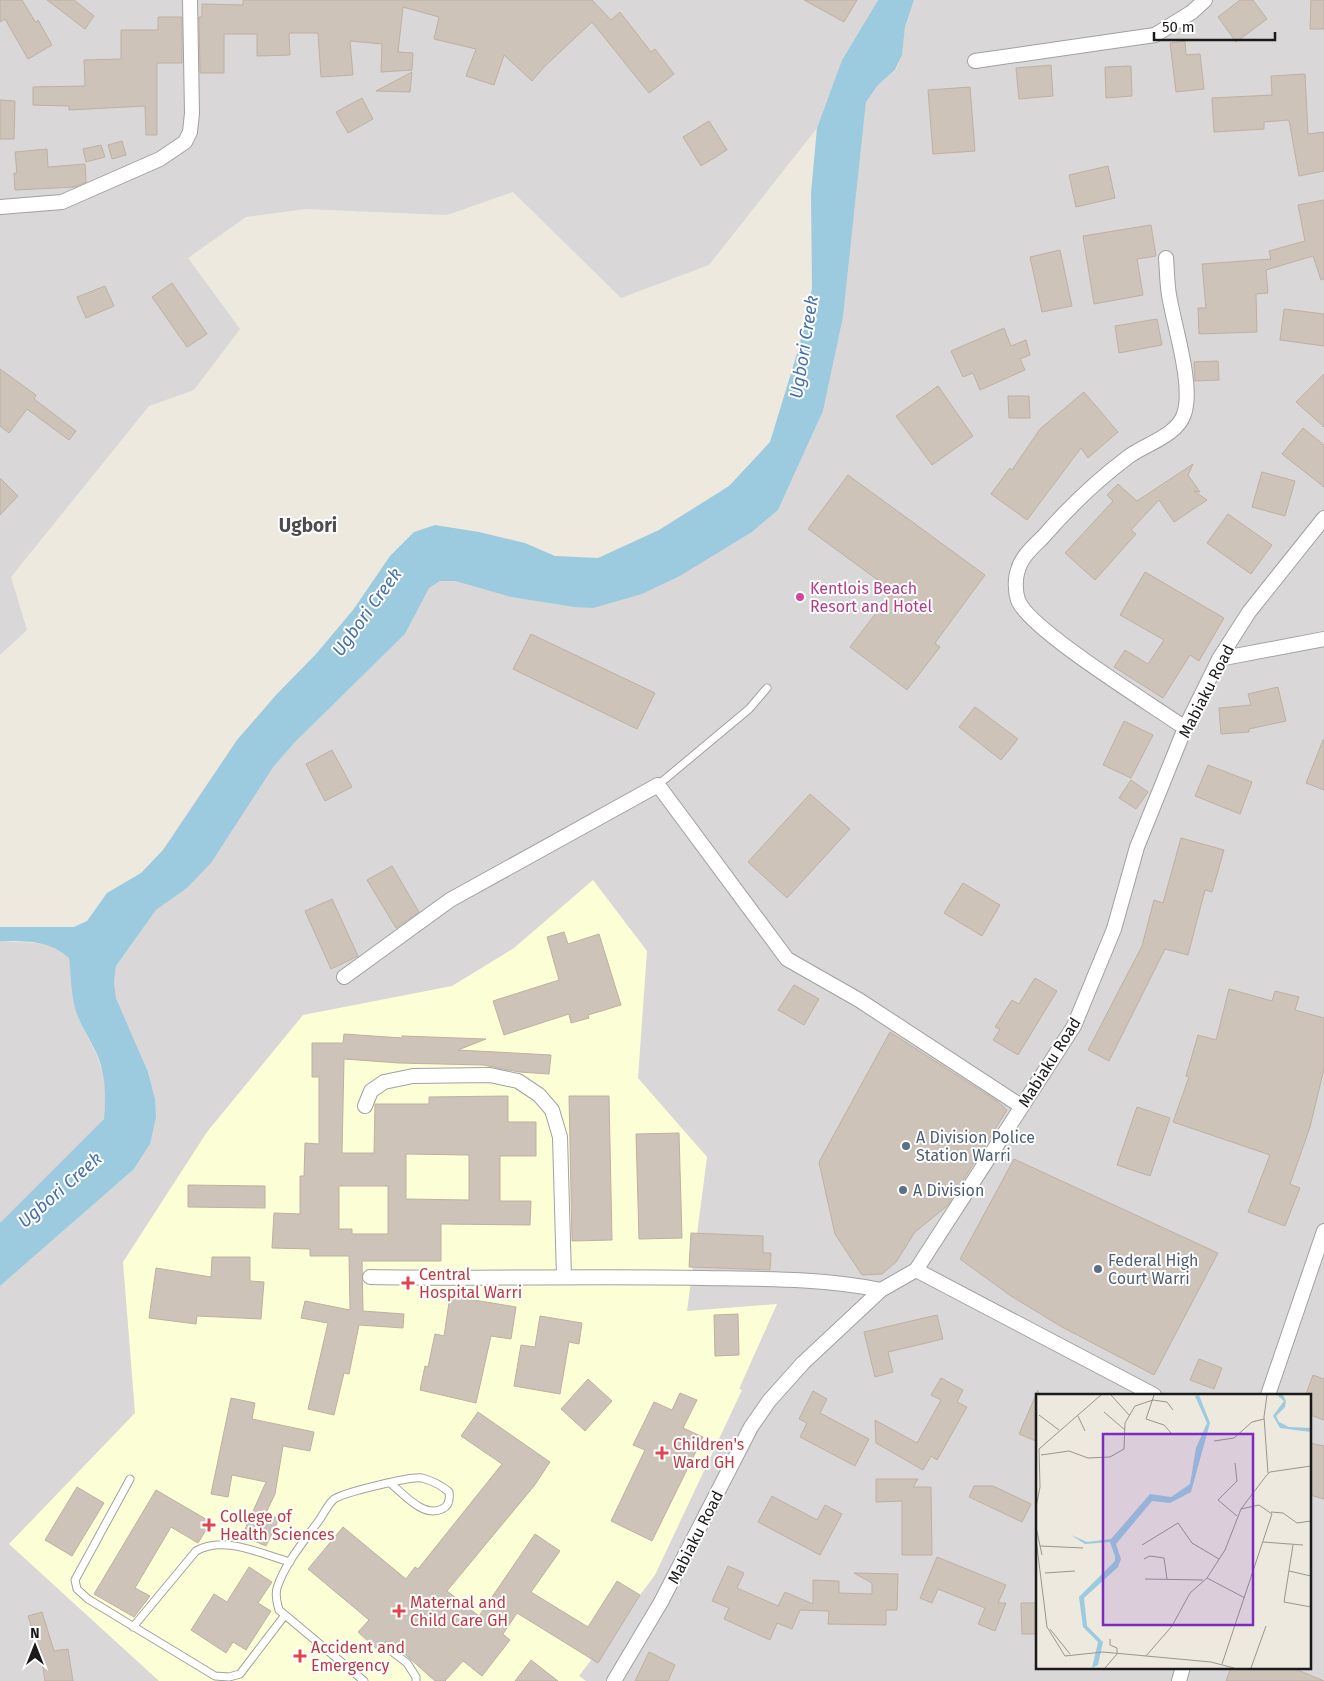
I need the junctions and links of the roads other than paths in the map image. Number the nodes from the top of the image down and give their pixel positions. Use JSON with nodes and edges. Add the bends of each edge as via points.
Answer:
{"nodes":[{"id":1,"x":190,"y":0,"type":"edge"},
{"id":2,"x":1205,"y":0,"type":"edge"},
{"id":3,"x":975,"y":61,"type":"dead end"},
{"id":4,"x":0,"y":207,"type":"edge"},
{"id":5,"x":1166,"y":258,"type":"dead end"},
{"id":6,"x":1324,"y":518,"type":"edge"},
{"id":7,"x":1324,"y":639,"type":"edge"},
{"id":8,"x":1220,"y":659,"type":"junction"},
{"id":9,"x":767,"y":688,"type":"dead end"},
{"id":10,"x":1185,"y":728,"type":"junction"},
{"id":11,"x":658,"y":785,"type":"junction"},
{"id":12,"x":344,"y":977,"type":"dead end"},
{"id":13,"x":365,"y":1106,"type":"dead end"},
{"id":14,"x":1021,"y":1106,"type":"junction"},
{"id":15,"x":1324,"y":1231,"type":"edge"},
{"id":16,"x":916,"y":1270,"type":"junction"},
{"id":17,"x":564,"y":1276,"type":"junction"},
{"id":18,"x":370,"y":1277,"type":"dead end"},
{"id":19,"x":881,"y":1290,"type":"junction"},
{"id":20,"x":1152,"y":1394,"type":"edge"},
{"id":21,"x":1268,"y":1394,"type":"edge"},
{"id":22,"x":130,"y":1478,"type":"dead end"},
{"id":23,"x":390,"y":1483,"type":"junction"},
{"id":24,"x":290,"y":1562,"type":"junction"},
{"id":25,"x":285,"y":1615,"type":"junction"},
{"id":26,"x":133,"y":1627,"type":"junction"},
{"id":27,"x":386,"y":1647,"type":"dead end"},
{"id":28,"x":1184,"y":1668,"type":"edge"},
{"id":29,"x":364,"y":1681,"type":"edge"},
{"id":30,"x":416,"y":1681,"type":"edge"},
{"id":31,"x":614,"y":1681,"type":"edge"},
{"id":32,"x":1179,"y":1681,"type":"edge"}],
"edges":[{"from":1,"to":4,"type":"street","via":[[192,113],[190,132],[185,142],[160,159],[62,202]]},
{"from":2,"to":3,"type":"street","via":[[1155,35]]},
{"from":5,"to":10,"type":"street","via":[[1169,294],[1187,387],[1188,404],[1184,417],[1173,430],[1130,456],[1078,497],[1028,553],[1018,568],[1016,586],[1018,600],[1031,618],[1078,655]]},
{"from":6,"to":8,"type":"street","name":"Mabiaku Road","via":[[1249,612]]},
{"from":7,"to":8,"type":"street"},
{"from":8,"to":10,"type":"street","name":"Mabiaku Road"},
{"from":9,"to":11,"type":"lane","via":[[749,709]]},
{"from":10,"to":14,"type":"street","name":"Mabiaku Road","via":[[1137,847],[1114,929],[1093,984],[1074,1026]]},
{"from":11,"to":12,"type":"street","via":[[450,900]]},
{"from":11,"to":14,"type":"street","via":[[787,959],[859,1000]]},
{"from":13,"to":17,"type":"street","via":[[371,1091],[384,1082],[413,1076],[490,1074],[518,1081],[539,1095],[552,1110],[560,1138]]},
{"from":14,"to":16,"type":"street","name":"Mabiaku Road"},
{"from":15,"to":21,"type":"street"},
{"from":16,"to":19,"type":"street","name":"Mabiaku Road"},
{"from":16,"to":20,"type":"street"},
{"from":17,"to":18,"type":"street"},
{"from":17,"to":19,"type":"street","via":[[781,1280],[851,1284]]},
{"from":19,"to":31,"type":"street","name":"Mabiaku Road","via":[[803,1363],[751,1427],[661,1602]]},
{"from":22,"to":26,"type":"lane","via":[[75,1580],[77,1589],[88,1599]]},
{"from":23,"to":23,"type":"lane","via":[[420,1478],[439,1484],[449,1492],[450,1500],[445,1508],[434,1512],[423,1510]]},
{"from":23,"to":24,"type":"lane","via":[[347,1492],[333,1500]]},
{"from":24,"to":25,"type":"lane","via":[[277,1589],[279,1610]]},
{"from":24,"to":26,"type":"lane","via":[[238,1547],[205,1546],[196,1551]]},
{"from":25,"to":26,"type":"lane","via":[[240,1674],[230,1677],[215,1676]]},
{"from":25,"to":29,"type":"lane"},
{"from":27,"to":30,"type":"lane","via":[[407,1663]]},
{"from":28,"to":32,"type":"street"}]}
